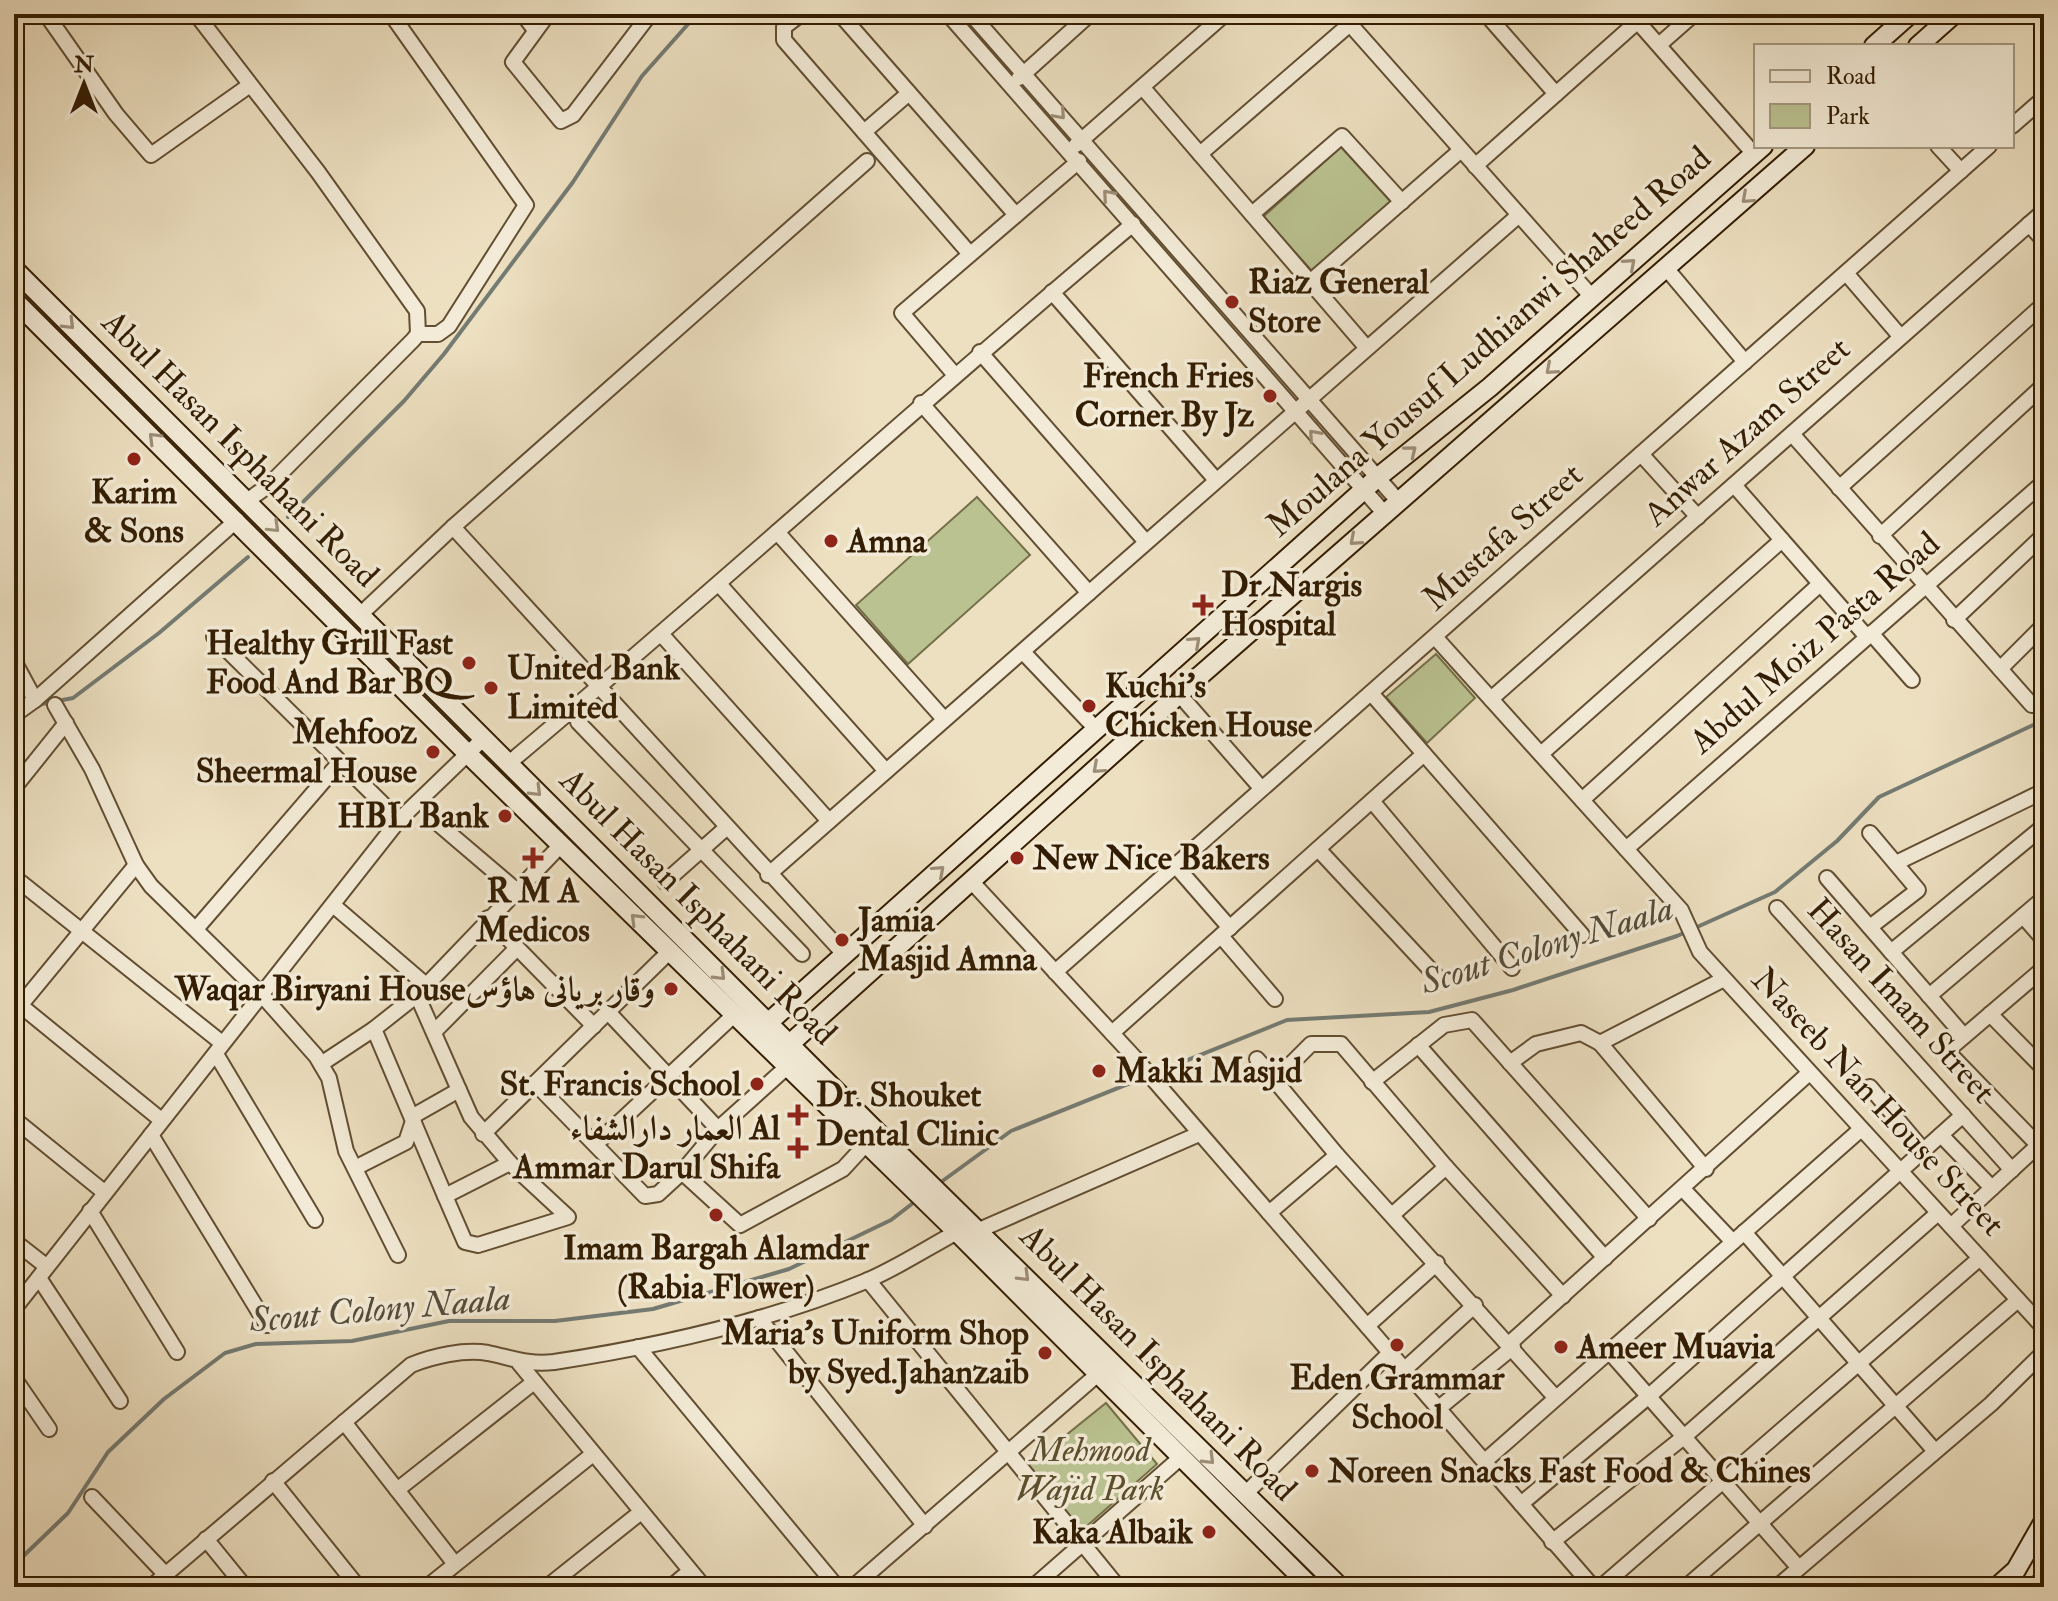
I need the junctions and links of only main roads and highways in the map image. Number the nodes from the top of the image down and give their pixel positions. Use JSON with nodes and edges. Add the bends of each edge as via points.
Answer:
{"nodes":[{"id":1,"x":1910,"y":14,"type":"edge"},
{"id":2,"x":1954,"y":14,"type":"edge"},
{"id":3,"x":1876,"y":44,"type":"edge"},
{"id":4,"x":1920,"y":44,"type":"edge"},
{"id":5,"x":1803,"y":148,"type":"edge"},
{"id":6,"x":1759,"y":150,"type":"edge"},
{"id":7,"x":14,"y":269,"type":"edge"},
{"id":8,"x":14,"y":300,"type":"edge"},
{"id":9,"x":761,"y":1028,"type":"junction"},
{"id":10,"x":785,"y":1055,"type":"junction"},
{"id":11,"x":968,"y":1228,"type":"junction"},
{"id":12,"x":2044,"y":1521,"type":"edge"},
{"id":13,"x":2044,"y":1578,"type":"edge"},
{"id":14,"x":1311,"y":1587,"type":"edge"},
{"id":15,"x":1340,"y":1587,"type":"edge"},
{"id":16,"x":1997,"y":1587,"type":"edge"},
{"id":17,"x":2038,"y":1587,"type":"edge"}],
"edges":[{"from":1,"to":3,"type":"main road"},
{"from":2,"to":4,"type":"main road"},
{"from":5,"to":10,"type":"main road","name":"Moulana Yousuf Ludhianwi Shaheed Road","one_way":true,"via":[[1179,694]]},
{"from":9,"to":6,"type":"main road","name":"Moulana Yousuf Ludhianwi Shaheed Road","one_way":true,"via":[[1370,484],[1490,387]]},
{"from":7,"to":9,"type":"main road","name":"Abul Hasan Isphahani Road","one_way":true,"via":[[509,763]]},
{"from":9,"to":8,"type":"main road","name":"Abul Hasan Isphahani Road","one_way":true,"via":[[734,1015],[669,952]]},
{"from":9,"to":10,"type":"main road","name":"Abul Hasan Isphahani Road"},
{"from":10,"to":11,"type":"main road","name":"Abul Hasan Isphahani Road"},
{"from":11,"to":14,"type":"main road","name":"Abul Hasan Isphahani Road","via":[[1179,1459]]},
{"from":11,"to":15,"type":"main road","name":"Abul Hasan Isphahani Road","one_way":true},
{"from":12,"to":16,"type":"main road","via":[[2016,1570]]},
{"from":13,"to":17,"type":"main road"}]}
